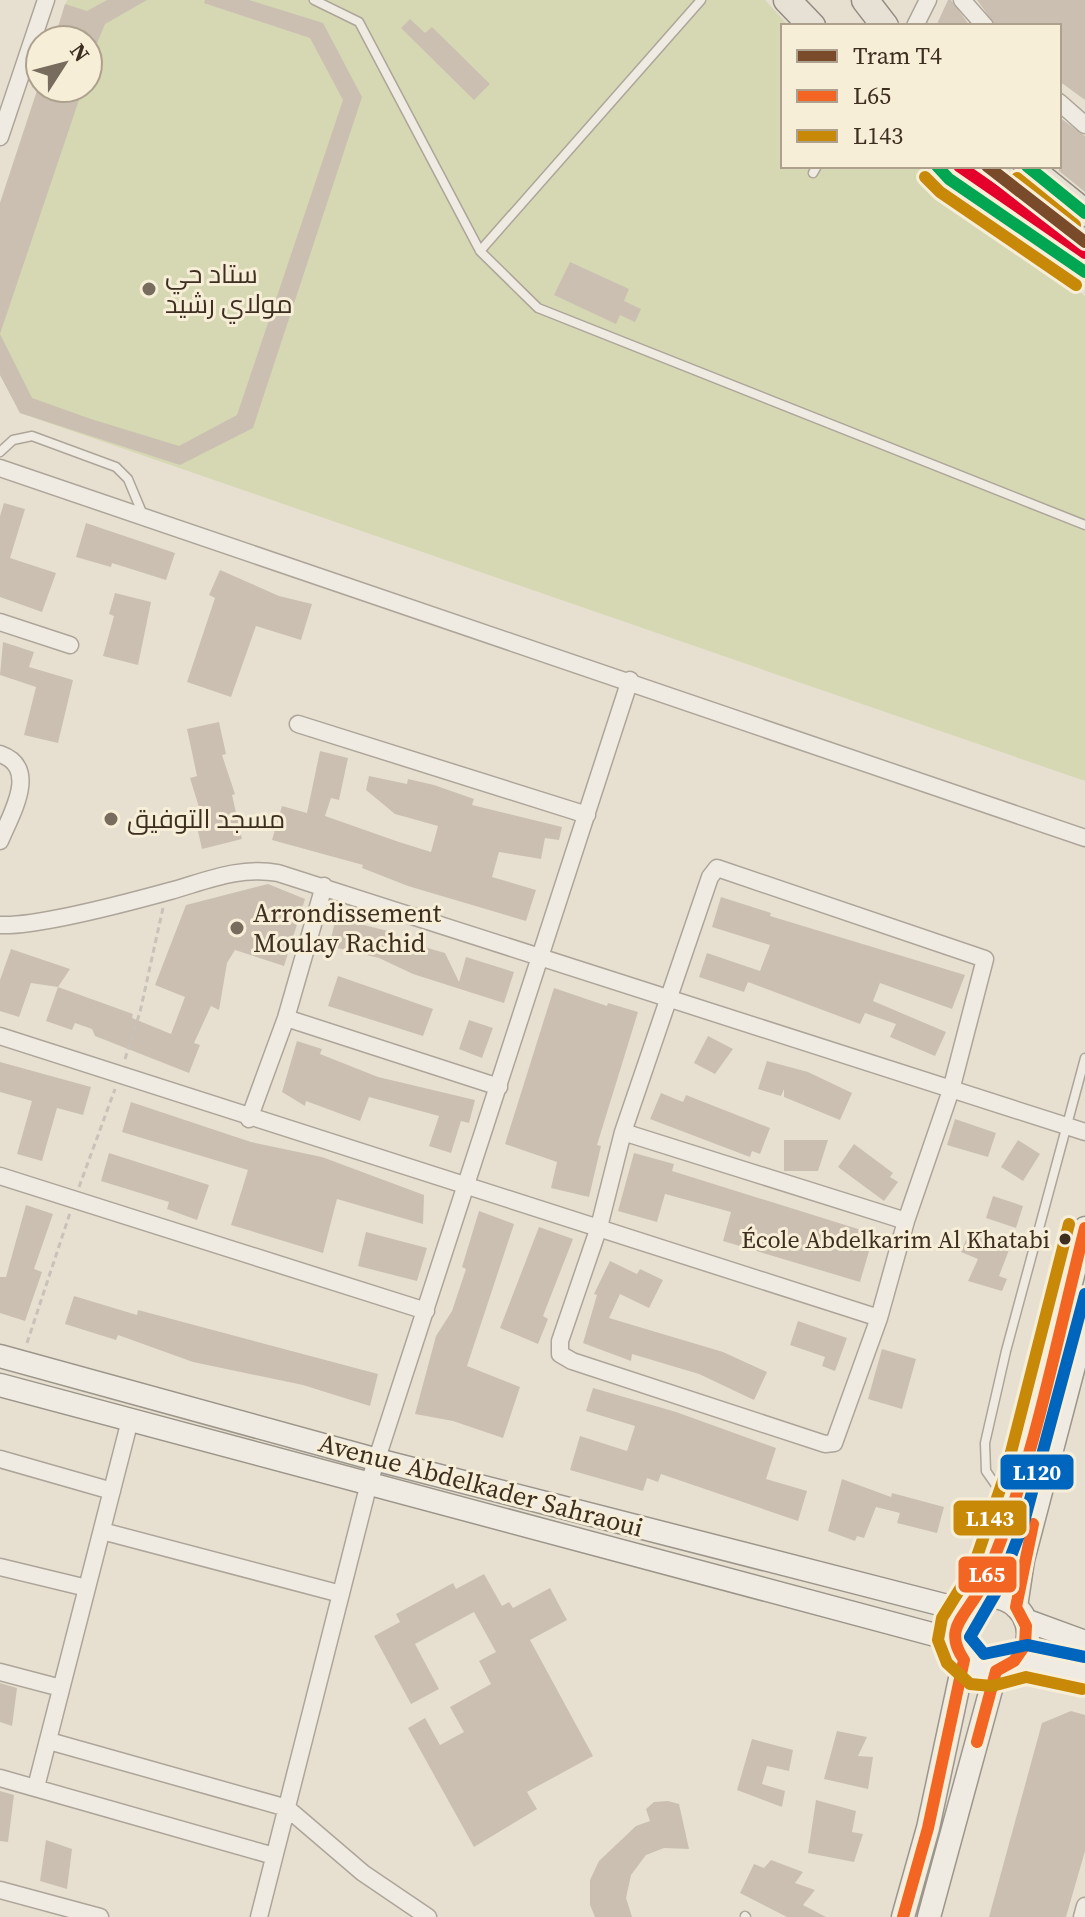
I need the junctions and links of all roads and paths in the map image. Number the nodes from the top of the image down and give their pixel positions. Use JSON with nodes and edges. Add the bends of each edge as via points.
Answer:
{"nodes":[{"id":1,"x":46,"y":0,"type":"edge"},
{"id":2,"x":314,"y":0,"type":"edge"},
{"id":3,"x":701,"y":0,"type":"edge"},
{"id":4,"x":787,"y":0,"type":"edge"},
{"id":5,"x":865,"y":0,"type":"edge"},
{"id":6,"x":928,"y":0,"type":"edge"},
{"id":7,"x":962,"y":0,"type":"edge"},
{"id":8,"x":810,"y":24,"type":"edge"},
{"id":9,"x":883,"y":24,"type":"edge"},
{"id":10,"x":916,"y":24,"type":"edge"},
{"id":11,"x":983,"y":24,"type":"edge"},
{"id":12,"x":1061,"y":104,"type":"edge"},
{"id":13,"x":1085,"y":125,"type":"edge"},
{"id":14,"x":0,"y":137,"type":"edge"},
{"id":15,"x":939,"y":168,"type":"edge"},
{"id":16,"x":1029,"y":168,"type":"edge"},
{"id":17,"x":1085,"y":213,"type":"edge"},
{"id":18,"x":480,"y":251,"type":"junction"},
{"id":19,"x":1085,"y":272,"type":"edge"},
{"id":20,"x":0,"y":452,"type":"edge"},
{"id":21,"x":0,"y":468,"type":"edge"},
{"id":22,"x":144,"y":516,"type":"junction"},
{"id":23,"x":1085,"y":525,"type":"edge"},
{"id":24,"x":0,"y":622,"type":"edge"},
{"id":25,"x":70,"y":645,"type":"dead end"},
{"id":26,"x":630,"y":680,"type":"junction"},
{"id":27,"x":298,"y":724,"type":"dead end"},
{"id":28,"x":0,"y":754,"type":"edge"},
{"id":29,"x":587,"y":815,"type":"junction"},
{"id":30,"x":1085,"y":838,"type":"edge"},
{"id":31,"x":0,"y":841,"type":"edge"},
{"id":32,"x":324,"y":886,"type":"junction"},
{"id":33,"x":167,"y":892,"type":"junction"},
{"id":34,"x":0,"y":925,"type":"edge"},
{"id":35,"x":542,"y":955,"type":"junction"},
{"id":36,"x":669,"y":997,"type":"junction"},
{"id":37,"x":286,"y":1018,"type":"junction"},
{"id":38,"x":0,"y":1036,"type":"edge"},
{"id":39,"x":1085,"y":1058,"type":"edge"},
{"id":40,"x":119,"y":1076,"type":"junction"},
{"id":41,"x":499,"y":1087,"type":"junction"},
{"id":42,"x":951,"y":1090,"type":"junction"},
{"id":43,"x":249,"y":1119,"type":"junction"},
{"id":44,"x":1067,"y":1126,"type":"junction"},
{"id":45,"x":623,"y":1132,"type":"junction"},
{"id":46,"x":1085,"y":1132,"type":"edge"},
{"id":47,"x":0,"y":1176,"type":"edge"},
{"id":48,"x":466,"y":1188,"type":"junction"},
{"id":49,"x":74,"y":1201,"type":"junction"},
{"id":50,"x":906,"y":1221,"type":"junction"},
{"id":51,"x":599,"y":1227,"type":"junction"},
{"id":52,"x":1085,"y":1228,"type":"edge"},
{"id":53,"x":426,"y":1311,"type":"junction"},
{"id":54,"x":879,"y":1318,"type":"junction"},
{"id":55,"x":1085,"y":1324,"type":"edge"},
{"id":56,"x":10,"y":1359,"type":"edge"},
{"id":57,"x":0,"y":1385,"type":"edge"},
{"id":58,"x":130,"y":1420,"type":"junction"},
{"id":59,"x":0,"y":1459,"type":"edge"},
{"id":60,"x":378,"y":1460,"type":"junction"},
{"id":61,"x":369,"y":1483,"type":"junction"},
{"id":62,"x":112,"y":1491,"type":"junction"},
{"id":63,"x":1010,"y":1505,"type":"junction"},
{"id":64,"x":102,"y":1531,"type":"junction"},
{"id":65,"x":0,"y":1567,"type":"edge"},
{"id":66,"x":87,"y":1588,"type":"junction"},
{"id":67,"x":341,"y":1594,"type":"junction"},
{"id":68,"x":968,"y":1606,"type":"junction"},
{"id":69,"x":1020,"y":1614,"type":"junction"},
{"id":70,"x":1085,"y":1642,"type":"edge"},
{"id":71,"x":959,"y":1650,"type":"junction"},
{"id":72,"x":1006,"y":1666,"type":"junction"},
{"id":73,"x":0,"y":1672,"type":"edge"},
{"id":74,"x":1085,"y":1673,"type":"edge"},
{"id":75,"x":61,"y":1688,"type":"junction"},
{"id":76,"x":49,"y":1741,"type":"junction"},
{"id":77,"x":0,"y":1778,"type":"edge"},
{"id":78,"x":36,"y":1787,"type":"junction"},
{"id":79,"x":287,"y":1808,"type":"junction"},
{"id":80,"x":274,"y":1856,"type":"junction"},
{"id":81,"x":0,"y":1890,"type":"edge"},
{"id":82,"x":1085,"y":1906,"type":"edge"},
{"id":83,"x":100,"y":1917,"type":"edge"},
{"id":84,"x":259,"y":1917,"type":"edge"},
{"id":85,"x":428,"y":1917,"type":"edge"},
{"id":86,"x":903,"y":1917,"type":"edge"},
{"id":87,"x":929,"y":1917,"type":"edge"},
{"id":88,"x":1082,"y":1917,"type":"edge"}],
"edges":[{"from":1,"to":14,"type":"street"},
{"from":2,"to":18,"type":"lane","via":[[359,22]]},
{"from":3,"to":18,"type":"lane"},
{"from":4,"to":8,"type":"main road"},
{"from":5,"to":9,"type":"main road"},
{"from":6,"to":10,"type":"street"},
{"from":7,"to":11,"type":"street"},
{"from":12,"to":13,"type":"street"},
{"from":15,"to":19,"type":"main road"},
{"from":16,"to":17,"type":"main road"},
{"from":18,"to":23,"type":"lane","via":[[538,308]]},
{"from":20,"to":22,"type":"lane","via":[[13,440],[32,436],[116,467],[128,479]]},
{"from":21,"to":22,"type":"street"},
{"from":22,"to":26,"type":"street"},
{"from":24,"to":25,"type":"street"},
{"from":26,"to":29,"type":"street"},
{"from":26,"to":30,"type":"street"},
{"from":27,"to":29,"type":"street"},
{"from":28,"to":31,"type":"street","via":[[11,758],[21,774],[20,791]]},
{"from":29,"to":35,"type":"street"},
{"from":32,"to":33,"type":"street","via":[[259,870]]},
{"from":32,"to":35,"type":"street"},
{"from":32,"to":37,"type":"street"},
{"from":33,"to":34,"type":"street"},
{"from":33,"to":40,"type":"path","via":[[140,1012]]},
{"from":35,"to":36,"type":"street"},
{"from":35,"to":41,"type":"street"},
{"from":36,"to":42,"type":"street"},
{"from":36,"to":42,"type":"street","via":[[710,877],[717,868],[729,869],[985,959]]},
{"from":36,"to":45,"type":"street"},
{"from":37,"to":41,"type":"street"},
{"from":37,"to":43,"type":"street"},
{"from":38,"to":40,"type":"street"},
{"from":39,"to":44,"type":"lane"},
{"from":40,"to":43,"type":"street"},
{"from":40,"to":49,"type":"path"},
{"from":41,"to":48,"type":"street"},
{"from":42,"to":44,"type":"street"},
{"from":42,"to":50,"type":"street"},
{"from":43,"to":48,"type":"street"},
{"from":44,"to":46,"type":"street"},
{"from":44,"to":63,"type":"lane","via":[[985,1443],[986,1471]]},
{"from":45,"to":50,"type":"street"},
{"from":45,"to":51,"type":"street"},
{"from":47,"to":49,"type":"street"},
{"from":48,"to":51,"type":"street"},
{"from":48,"to":53,"type":"street"},
{"from":49,"to":53,"type":"street"},
{"from":49,"to":56,"type":"path"},
{"from":50,"to":54,"type":"street"},
{"from":51,"to":54,"type":"street"},
{"from":51,"to":54,"type":"street","via":[[560,1354],[825,1444],[834,1443]]},
{"from":52,"to":63,"type":"main road"},
{"from":53,"to":60,"type":"street"},
{"from":55,"to":69,"type":"main road","via":[[1023,1560]]},
{"from":56,"to":60,"type":"main road","name":"Avenue Abdelkader Sahraoui"},
{"from":57,"to":58,"type":"main road","name":"Avenue Abdelkader Sahraoui"},
{"from":58,"to":61,"type":"main road","name":"Avenue Abdelkader Sahraoui"},
{"from":58,"to":62,"type":"street"},
{"from":59,"to":62,"type":"street"},
{"from":60,"to":61,"type":"street"},
{"from":60,"to":68,"type":"main road","name":"Avenue Abdelkader Sahraoui"},
{"from":61,"to":67,"type":"street"},
{"from":61,"to":71,"type":"main road","name":"Avenue Abdelkader Sahraoui"},
{"from":62,"to":64,"type":"street"},
{"from":63,"to":68,"type":"main road","via":[[994,1558]]},
{"from":64,"to":66,"type":"street"},
{"from":64,"to":67,"type":"street"},
{"from":65,"to":66,"type":"street"},
{"from":66,"to":75,"type":"street"},
{"from":67,"to":79,"type":"street"},
{"from":68,"to":69,"type":"main road","via":[[995,1597]]},
{"from":68,"to":71,"type":"main road","via":[[954,1629]]},
{"from":69,"to":70,"type":"main road"},
{"from":69,"to":72,"type":"main road","via":[[1027,1642]]},
{"from":71,"to":72,"type":"main road","via":[[984,1670]]},
{"from":71,"to":86,"type":"main road","via":[[928,1828]]},
{"from":72,"to":74,"type":"main road"},
{"from":72,"to":87,"type":"main road"},
{"from":73,"to":75,"type":"street"},
{"from":75,"to":76,"type":"street"},
{"from":76,"to":78,"type":"street"},
{"from":76,"to":79,"type":"street"},
{"from":77,"to":78,"type":"street"},
{"from":78,"to":80,"type":"street"},
{"from":79,"to":80,"type":"street"},
{"from":79,"to":85,"type":"street","via":[[363,1873]]},
{"from":80,"to":84,"type":"street"},
{"from":81,"to":83,"type":"street"},
{"from":82,"to":88,"type":"street"}]}
